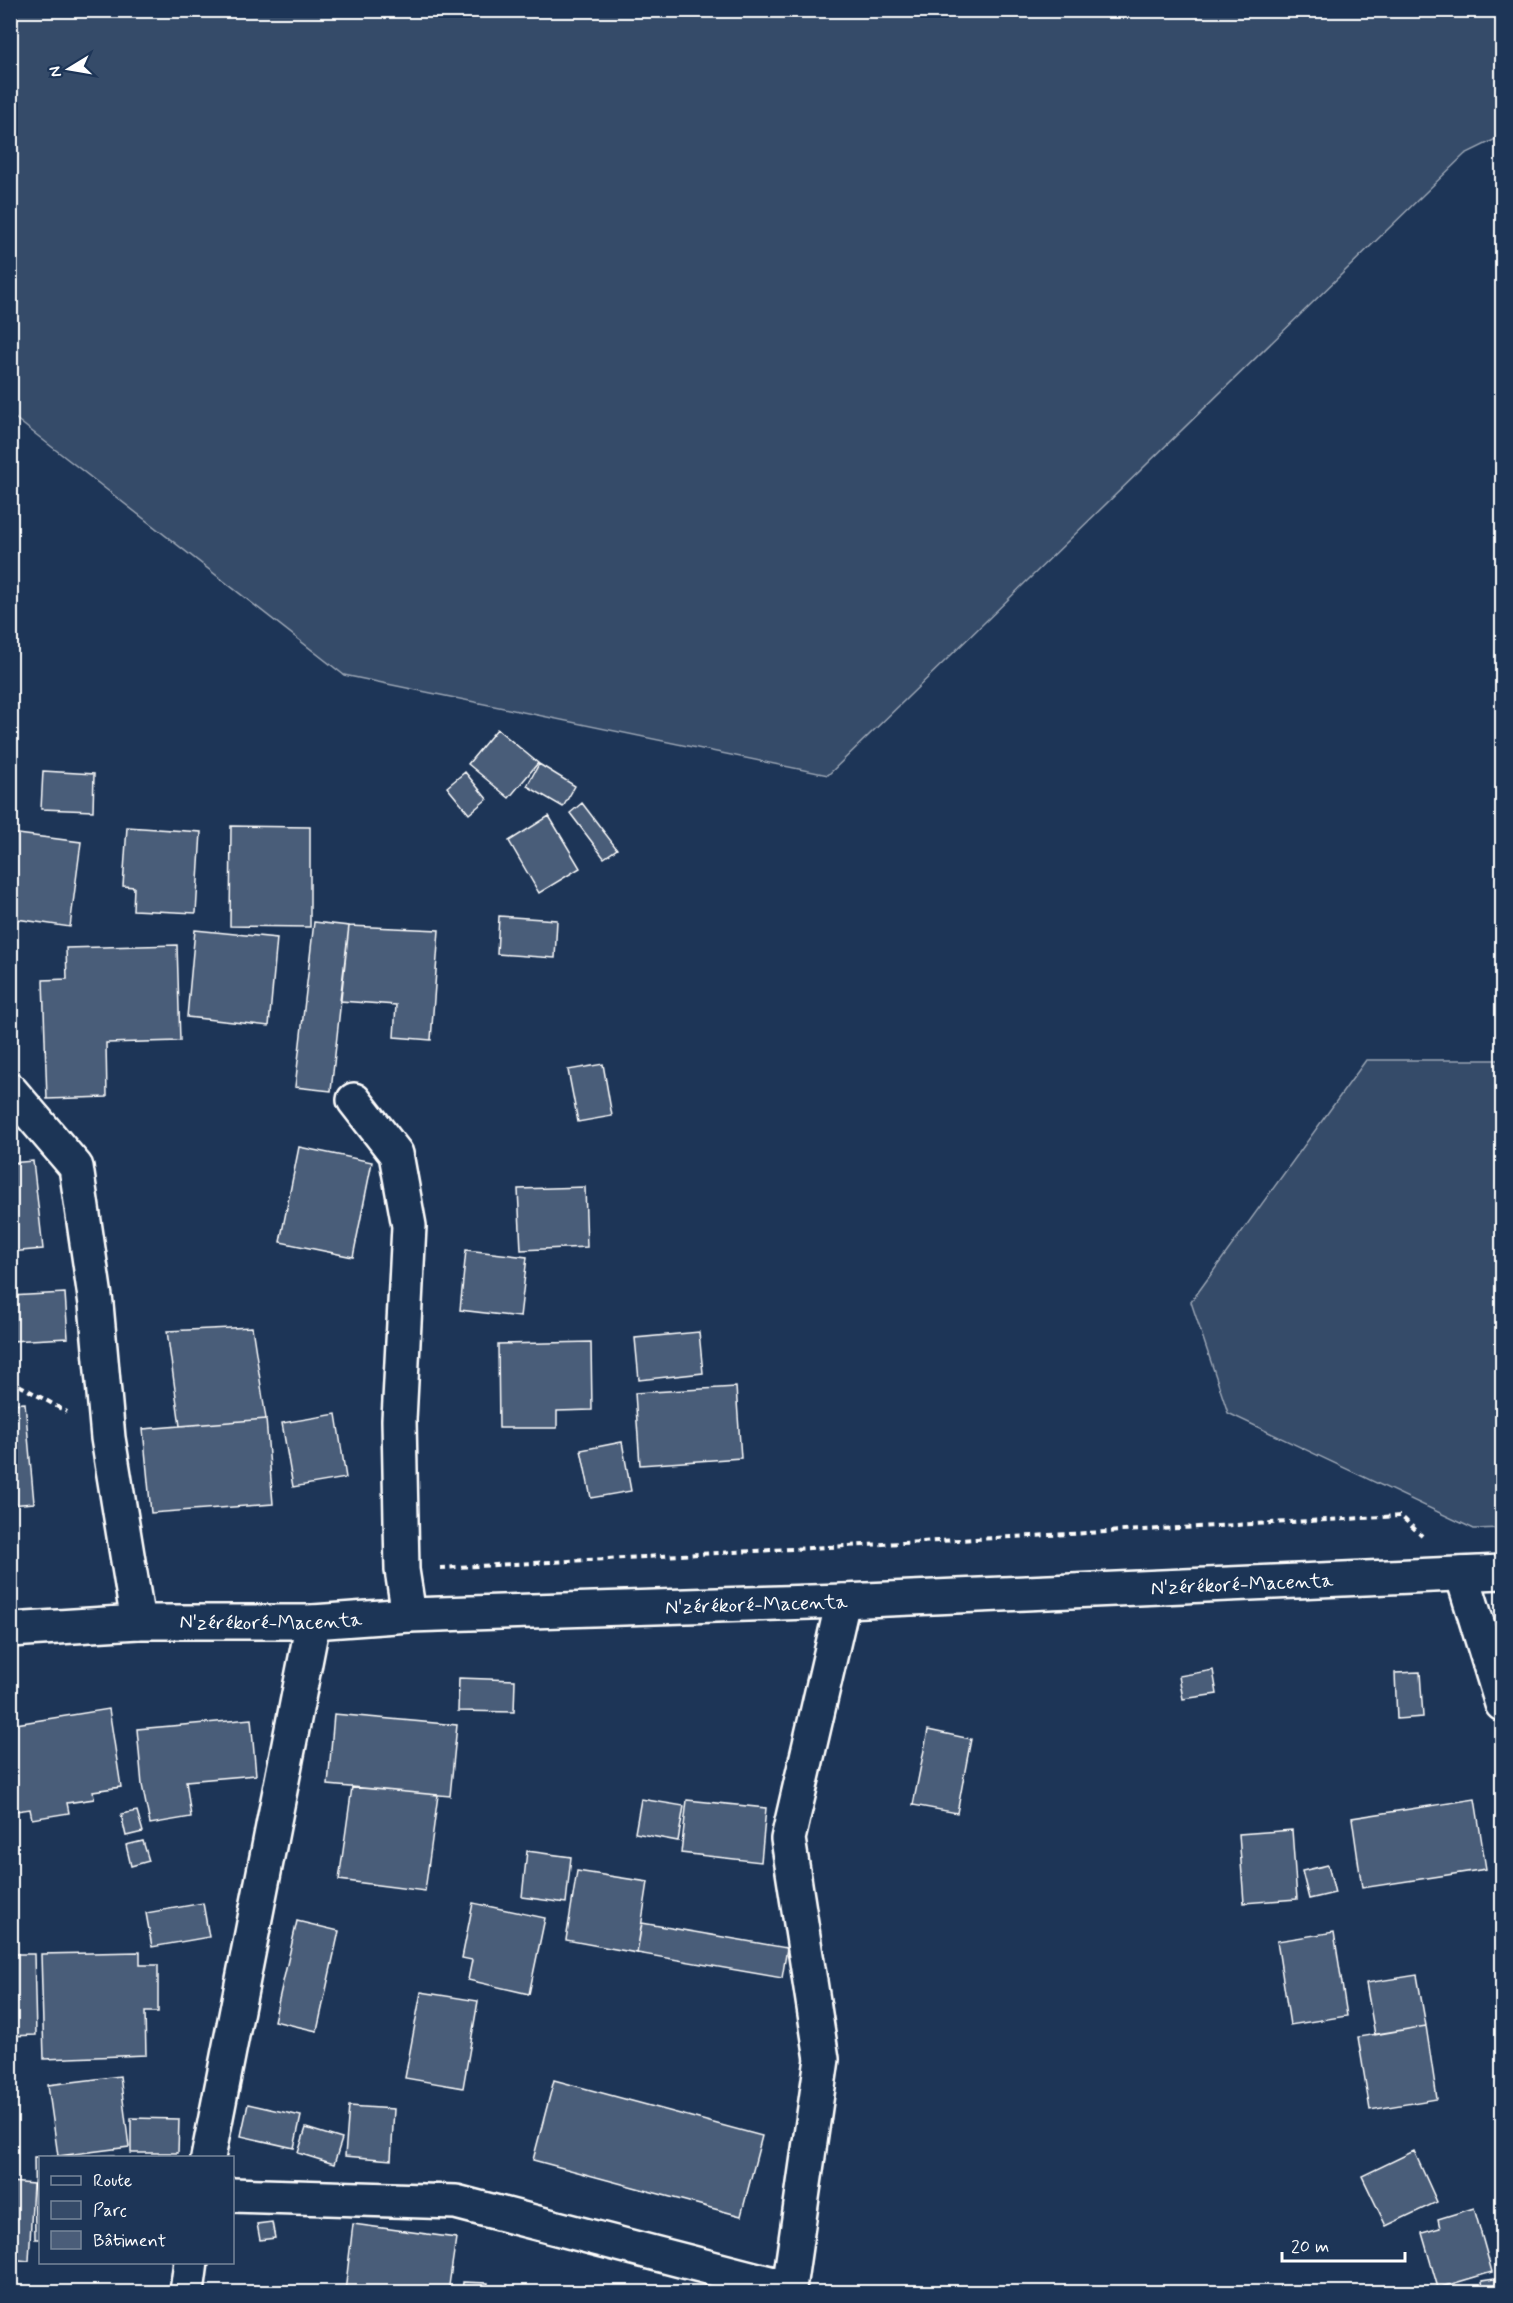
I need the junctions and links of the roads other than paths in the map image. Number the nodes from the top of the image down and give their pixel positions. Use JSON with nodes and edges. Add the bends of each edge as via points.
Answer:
{"nodes":[{"id":1,"x":10,"y":1090,"type":"edge"},
{"id":2,"x":354,"y":1100,"type":"dead end"},
{"id":3,"x":1503,"y":1572,"type":"edge"},
{"id":4,"x":1462,"y":1574,"type":"junction"},
{"id":5,"x":843,"y":1601,"type":"junction"},
{"id":6,"x":409,"y":1615,"type":"junction"},
{"id":7,"x":138,"y":1622,"type":"junction"},
{"id":8,"x":313,"y":1622,"type":"junction"},
{"id":9,"x":10,"y":1630,"type":"edge"},
{"id":10,"x":1503,"y":1704,"type":"edge"},
{"id":11,"x":208,"y":2156,"type":"edge"},
{"id":12,"x":234,"y":2195,"type":"edge"},
{"id":13,"x":191,"y":2264,"type":"edge"},
{"id":14,"x":187,"y":2292,"type":"edge"}],
"edges":[{"from":1,"to":7,"type":"main road","via":[[76,1167],[96,1304],[108,1438]]},
{"from":2,"to":6,"type":"main road","via":[[396,1154],[409,1226],[399,1420],[402,1570]]},
{"from":3,"to":4,"type":"main road","name":"N'zérékoré-Macenta"},
{"from":4,"to":5,"type":"main road","name":"N'zérékoré-Macenta"},
{"from":4,"to":10,"type":"main road"},
{"from":5,"to":6,"type":"main road","name":"N'zérékoré-Macenta"},
{"from":5,"to":12,"type":"main road","via":[[788,1839],[822,2060],[789,2288],[456,2202]]},
{"from":6,"to":8,"type":"main road","name":"N'zérékoré-Macenta"},
{"from":7,"to":8,"type":"main road","name":"N'zérékoré-Macenta"},
{"from":7,"to":9,"type":"main road","name":"N'zérékoré-Macenta"},
{"from":8,"to":11,"type":"main road"},
{"from":13,"to":14,"type":"main road"}]}
